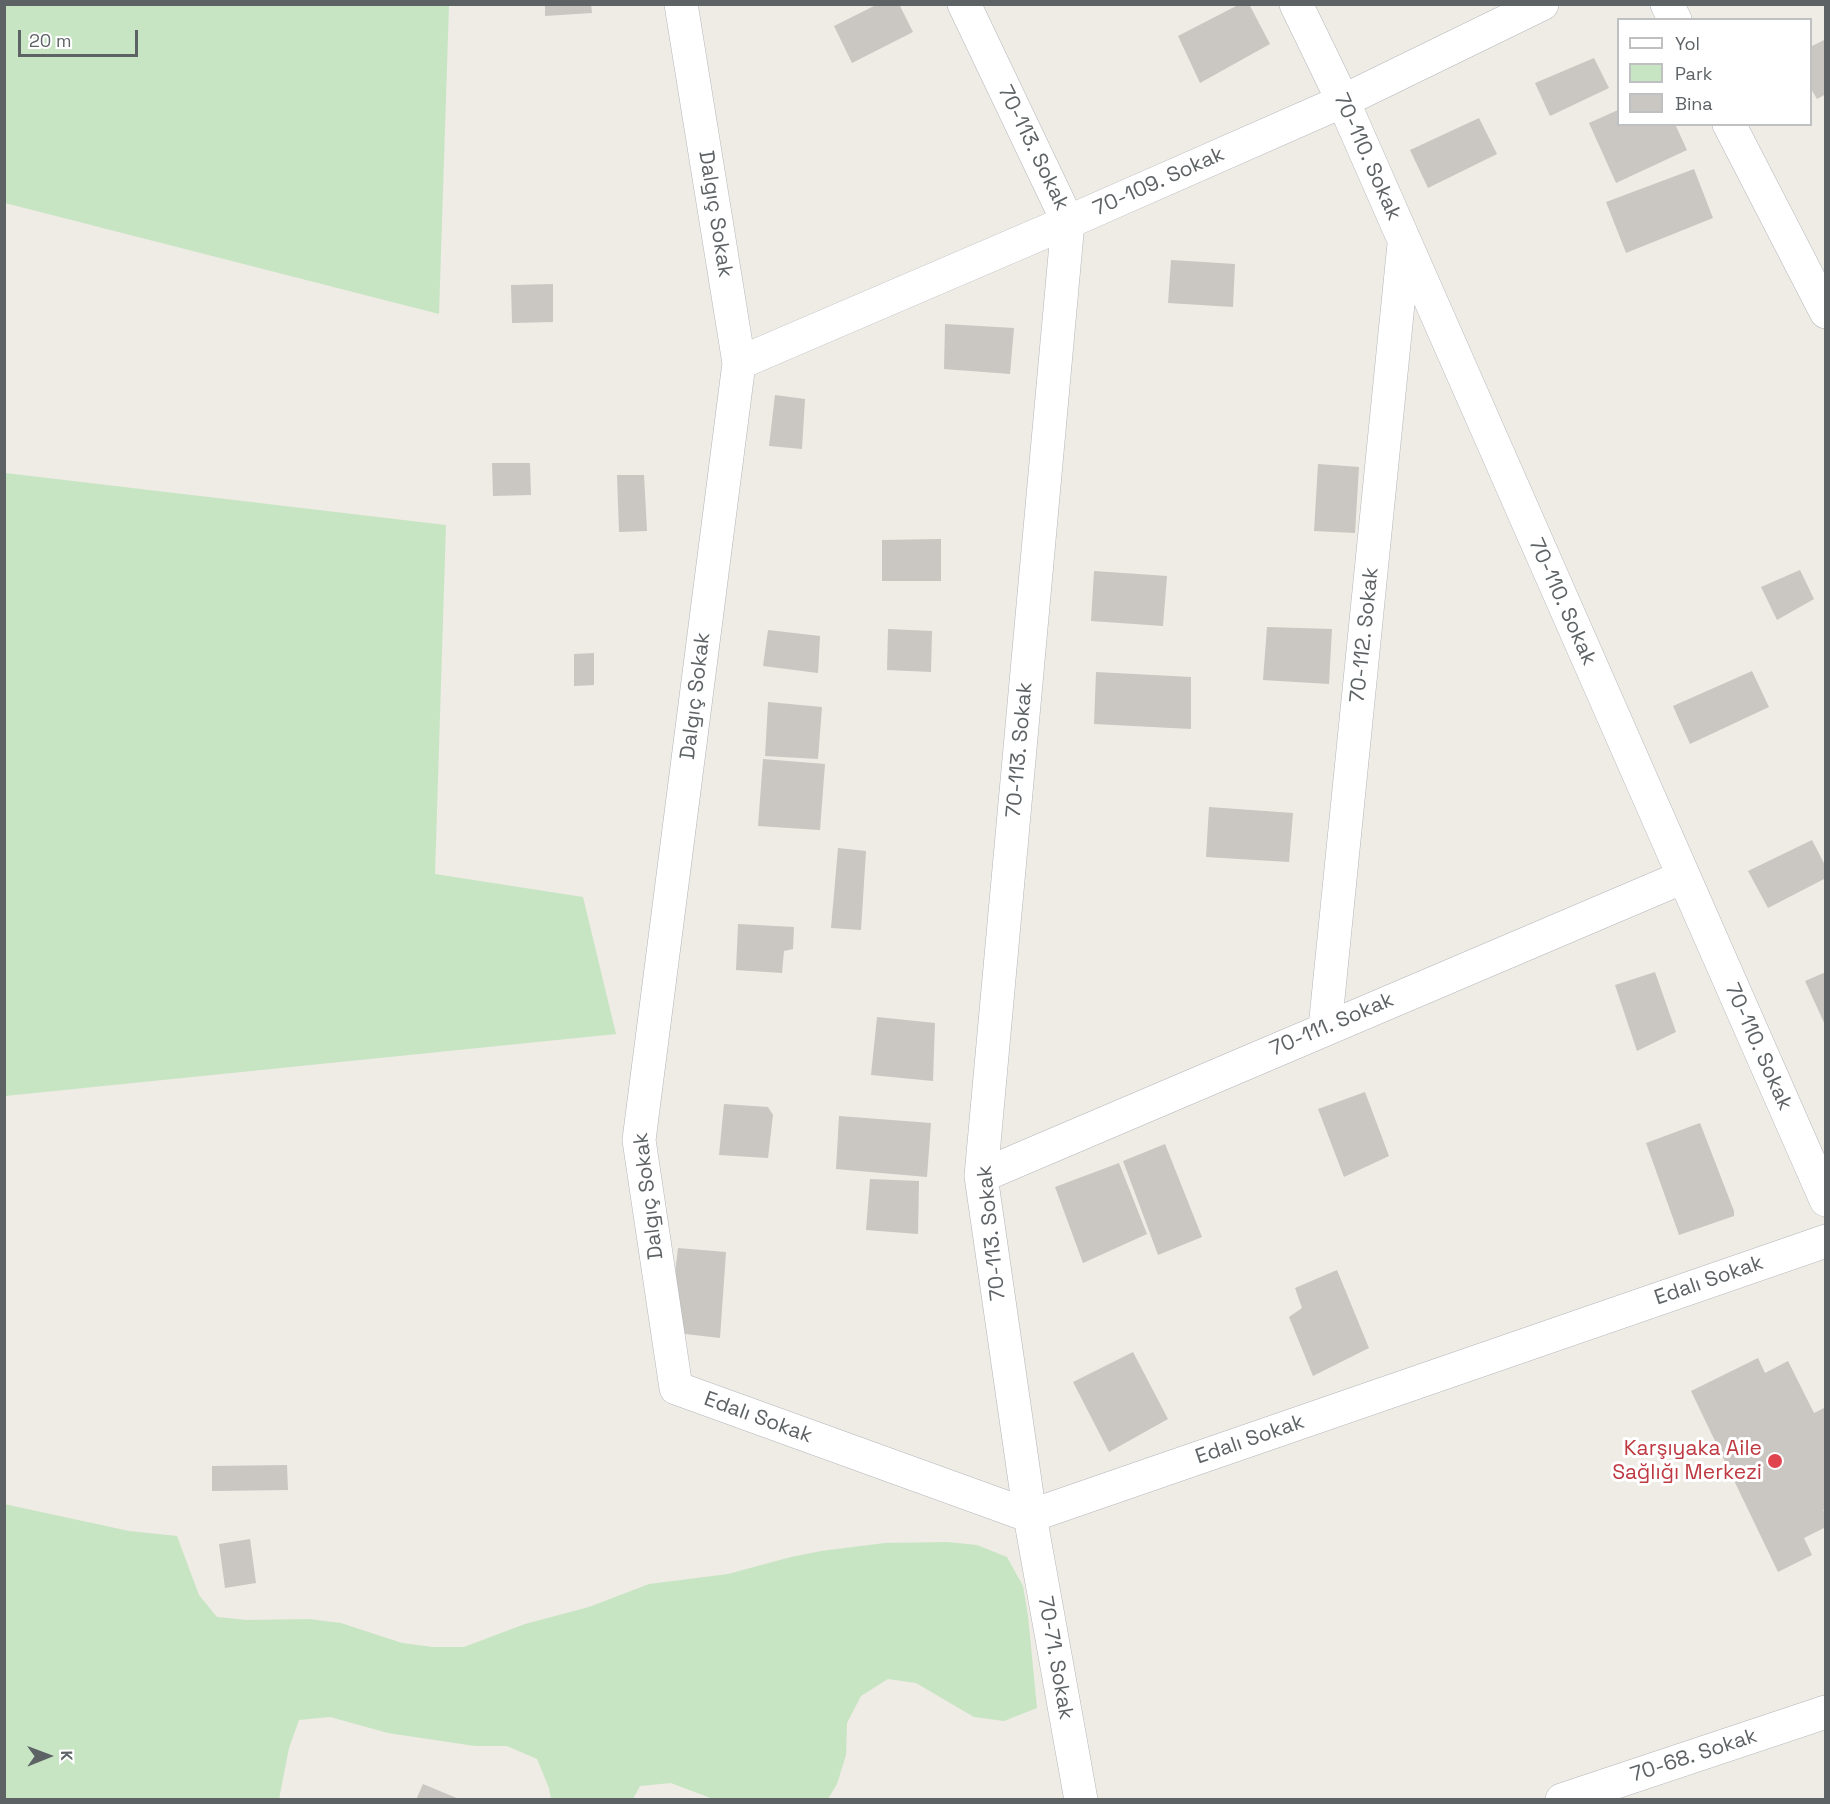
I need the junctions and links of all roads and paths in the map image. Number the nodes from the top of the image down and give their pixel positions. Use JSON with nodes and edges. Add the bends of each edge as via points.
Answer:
{"nodes":[{"id":1,"x":681,"y":4,"type":"edge"},
{"id":2,"x":964,"y":4,"type":"edge"},
{"id":3,"x":1296,"y":4,"type":"edge"},
{"id":4,"x":1542,"y":4,"type":"edge"},
{"id":5,"x":1667,"y":4,"type":"edge"},
{"id":6,"x":1674,"y":18,"type":"edge"},
{"id":7,"x":1343,"y":101,"type":"junction"},
{"id":8,"x":1730,"y":126,"type":"edge"},
{"id":9,"x":1068,"y":222,"type":"junction"},
{"id":10,"x":1404,"y":242,"type":"junction"},
{"id":11,"x":1826,"y":312,"type":"edge"},
{"id":12,"x":739,"y":363,"type":"junction"},
{"id":13,"x":1683,"y":877,"type":"junction"},
{"id":14,"x":1325,"y":1028,"type":"junction"},
{"id":15,"x":981,"y":1176,"type":"junction"},
{"id":16,"x":1826,"y":1200,"type":"edge"},
{"id":17,"x":1826,"y":1241,"type":"edge"},
{"id":18,"x":676,"y":1388,"type":"joint"},
{"id":19,"x":1030,"y":1516,"type":"junction"},
{"id":20,"x":1826,"y":1712,"type":"edge"},
{"id":21,"x":1081,"y":1800,"type":"edge"},
{"id":22,"x":1562,"y":1800,"type":"edge"}],
"edges":[{"from":1,"to":12,"type":"street","name":"Dalgıç Sokak"},
{"from":2,"to":9,"type":"street","name":"70-113. Sokak"},
{"from":3,"to":7,"type":"street","name":"70-110. Sokak"},
{"from":4,"to":7,"type":"street","name":"70-109. Sokak"},
{"from":5,"to":6,"type":"street"},
{"from":7,"to":9,"type":"street","name":"70-109. Sokak"},
{"from":7,"to":10,"type":"street","name":"70-110. Sokak"},
{"from":8,"to":11,"type":"street"},
{"from":9,"to":12,"type":"street","name":"70-109. Sokak"},
{"from":9,"to":15,"type":"street","name":"70-113. Sokak"},
{"from":10,"to":13,"type":"street","name":"70-110. Sokak"},
{"from":10,"to":14,"type":"street","name":"70-112. Sokak"},
{"from":12,"to":18,"type":"street","name":"Dalgıç Sokak","via":[[639,1140]]},
{"from":13,"to":14,"type":"street","name":"70-111. Sokak"},
{"from":13,"to":16,"type":"street","name":"70-110. Sokak"},
{"from":14,"to":15,"type":"street","name":"70-111. Sokak"},
{"from":15,"to":19,"type":"street","name":"70-113. Sokak"},
{"from":17,"to":19,"type":"street","name":"Edalı Sokak"},
{"from":18,"to":19,"type":"street","name":"Edalı Sokak"},
{"from":19,"to":21,"type":"street","name":"70-71. Sokak"},
{"from":20,"to":22,"type":"street","name":"70-68. Sokak"}]}
